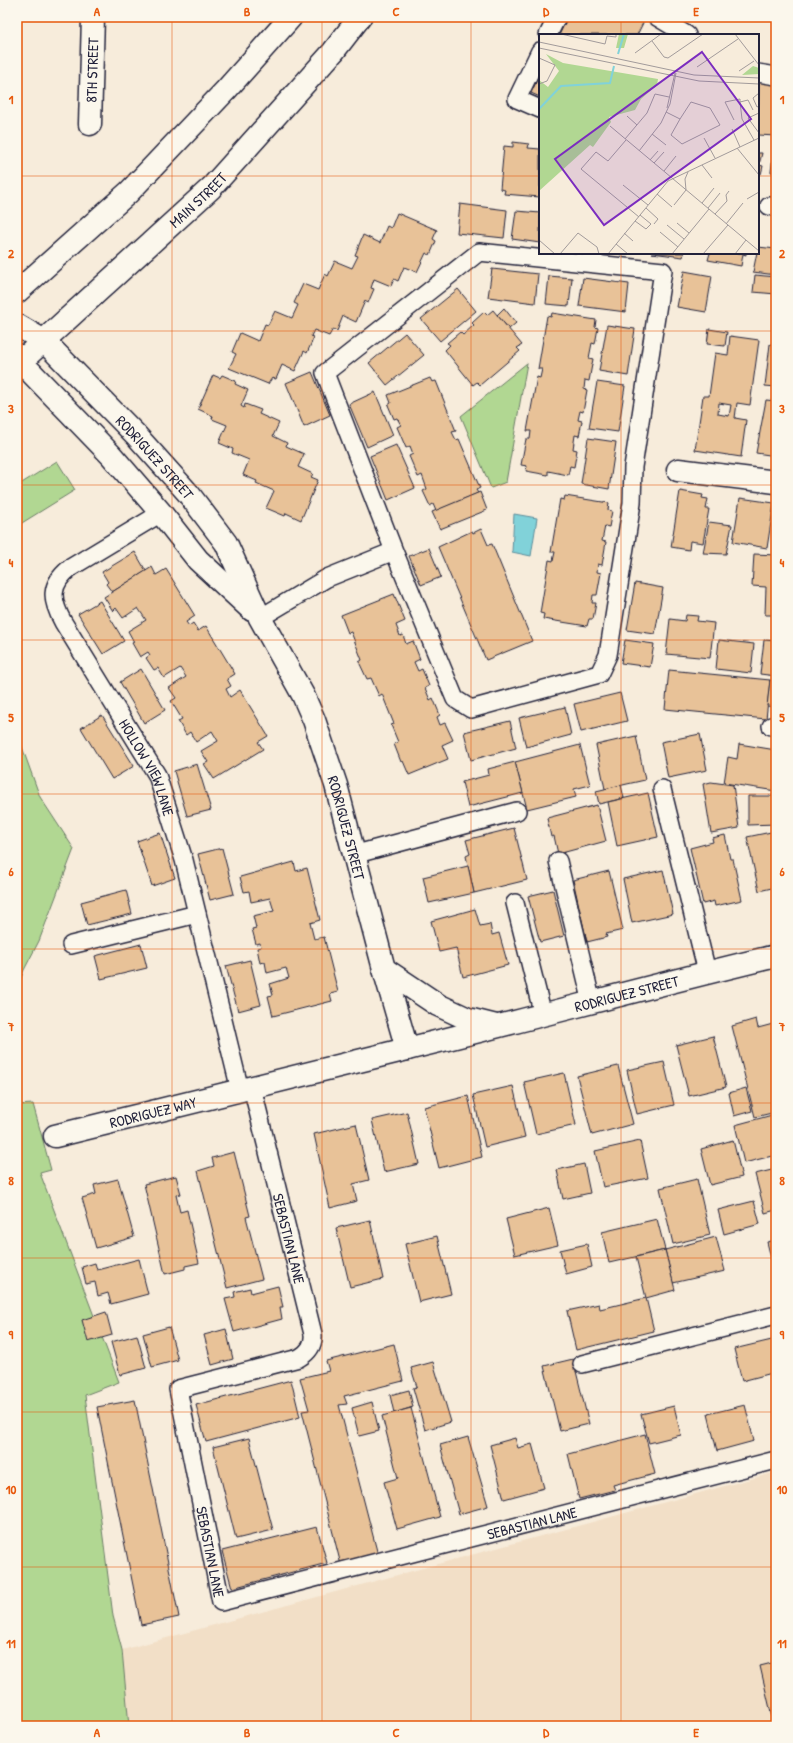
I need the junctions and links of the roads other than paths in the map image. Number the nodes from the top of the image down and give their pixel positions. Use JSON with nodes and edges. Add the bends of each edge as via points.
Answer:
{"nodes":[{"id":1,"x":93,"y":17,"type":"edge"},
{"id":2,"x":291,"y":17,"type":"edge"},
{"id":3,"x":360,"y":17,"type":"edge"},
{"id":4,"x":557,"y":17,"type":"edge"},
{"id":5,"x":657,"y":17,"type":"edge"},
{"id":6,"x":548,"y":34,"type":"edge"},
{"id":7,"x":685,"y":34,"type":"edge"},
{"id":8,"x":539,"y":53,"type":"edge"},
{"id":9,"x":759,"y":73,"type":"edge"},
{"id":10,"x":776,"y":76,"type":"edge"},
{"id":11,"x":539,"y":109,"type":"edge"},
{"id":12,"x":90,"y":124,"type":"dead end"},
{"id":13,"x":17,"y":292,"type":"edge"},
{"id":14,"x":17,"y":325,"type":"edge"},
{"id":15,"x":44,"y":340,"type":"junction"},
{"id":16,"x":18,"y":361,"type":"edge"},
{"id":17,"x":678,"y":470,"type":"dead end"},
{"id":18,"x":776,"y":482,"type":"edge"},
{"id":19,"x":161,"y":513,"type":"junction"},
{"id":20,"x":394,"y":551,"type":"junction"},
{"id":21,"x":260,"y":618,"type":"junction"},
{"id":22,"x":662,"y":789,"type":"dead end"},
{"id":23,"x":517,"y":810,"type":"dead end"},
{"id":24,"x":353,"y":855,"type":"junction"},
{"id":25,"x":558,"y":861,"type":"dead end"},
{"id":26,"x":515,"y":903,"type":"dead end"},
{"id":27,"x":197,"y":914,"type":"junction"},
{"id":28,"x":71,"y":945,"type":"dead end"},
{"id":29,"x":776,"y":956,"type":"edge"},
{"id":30,"x":384,"y":969,"type":"junction"},
{"id":31,"x":707,"y":972,"type":"junction"},
{"id":32,"x":592,"y":1003,"type":"junction"},
{"id":33,"x":543,"y":1015,"type":"junction"},
{"id":34,"x":500,"y":1027,"type":"junction"},
{"id":35,"x":407,"y":1049,"type":"junction"},
{"id":36,"x":246,"y":1089,"type":"junction"},
{"id":37,"x":55,"y":1136,"type":"dead end"},
{"id":38,"x":776,"y":1315,"type":"edge"},
{"id":39,"x":582,"y":1364,"type":"dead end"},
{"id":40,"x":776,"y":1460,"type":"edge"}],
"edges":[{"from":1,"to":12,"type":"street","name":"8TH STREET"},
{"from":2,"to":13,"type":"street","via":[[129,192]]},
{"from":3,"to":15,"type":"street","name":"MAIN STREET","via":[[333,52],[211,188]]},
{"from":4,"to":6,"type":"lane"},
{"from":5,"to":7,"type":"lane"},
{"from":8,"to":11,"type":"lane","via":[[517,99]]},
{"from":9,"to":10,"type":"lane"},
{"from":14,"to":15,"type":"street","name":"RODRIGUEZ STREET"},
{"from":15,"to":16,"type":"street","name":"MAIN STREET"},
{"from":15,"to":21,"type":"street","name":"RODRIGUEZ STREET","via":[[188,493],[226,543]]},
{"from":16,"to":19,"type":"street","name":"RODRIGUEZ STREET","via":[[111,455]]},
{"from":17,"to":18,"type":"street"},
{"from":19,"to":21,"type":"street","name":"RODRIGUEZ STREET","via":[[198,560]]},
{"from":19,"to":27,"type":"lane","name":"HOLLOW VIEW LANE","via":[[61,575],[55,588],[54,603],[62,622],[157,775],[184,860]]},
{"from":20,"to":20,"type":"lane","via":[[325,373],[479,252],[663,271],[633,467],[632,503],[608,655],[599,674],[471,709],[454,698]]},
{"from":20,"to":21,"type":"lane","via":[[327,578]]},
{"from":21,"to":24,"type":"street","name":"RODRIGUEZ STREET","via":[[314,720],[336,785]]},
{"from":22,"to":31,"type":"lane"},
{"from":23,"to":24,"type":"lane"},
{"from":24,"to":30,"type":"street","name":"RODRIGUEZ STREET"},
{"from":25,"to":32,"type":"lane"},
{"from":26,"to":33,"type":"lane"},
{"from":27,"to":28,"type":"lane"},
{"from":27,"to":36,"type":"lane","name":"HOLLOW VIEW LANE"},
{"from":29,"to":31,"type":"street","name":"RODRIGUEZ STREET"},
{"from":30,"to":34,"type":"street","via":[[438,1005],[468,1019]]},
{"from":30,"to":35,"type":"street","name":"RODRIGUEZ STREET"},
{"from":31,"to":32,"type":"street","name":"RODRIGUEZ STREET"},
{"from":32,"to":33,"type":"street","name":"RODRIGUEZ STREET"},
{"from":33,"to":34,"type":"street","name":"RODRIGUEZ STREET"},
{"from":34,"to":35,"type":"street","name":"RODRIGUEZ STREET"},
{"from":35,"to":36,"type":"street","name":"RODRIGUEZ STREET"},
{"from":36,"to":37,"type":"street","name":"RODRIGUEZ WAY"},
{"from":36,"to":40,"type":"lane","name":"SEBASTIAN LANE","via":[[314,1342],[299,1358],[178,1389],[221,1602]]},
{"from":38,"to":39,"type":"lane"}]}
